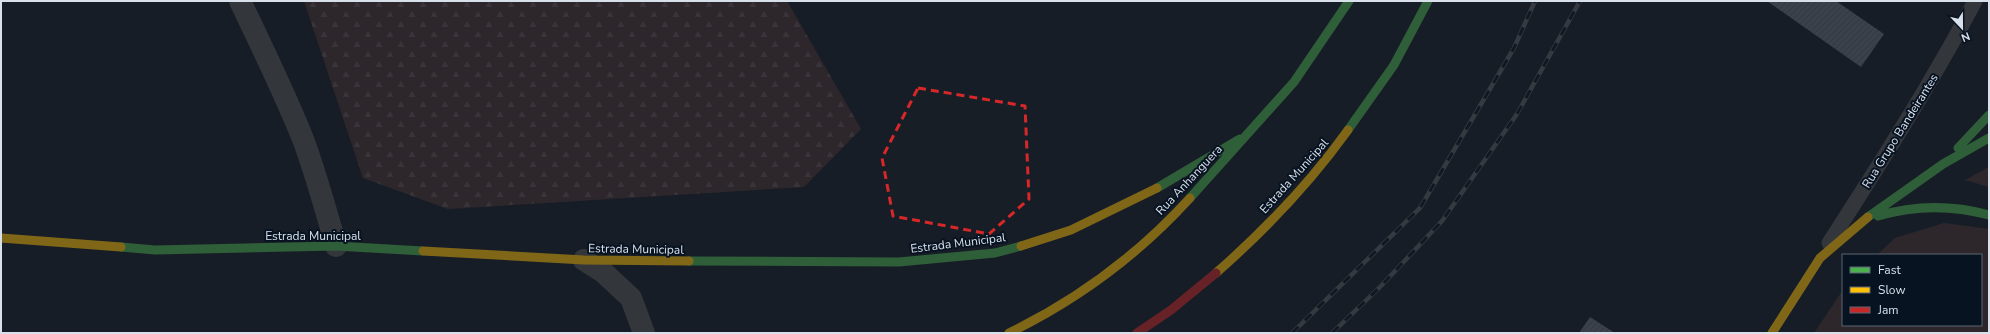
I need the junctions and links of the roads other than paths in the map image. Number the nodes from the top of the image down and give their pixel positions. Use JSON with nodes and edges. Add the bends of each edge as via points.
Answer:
{"nodes":[{"id":1,"x":240,"y":1,"type":"edge"},
{"id":2,"x":1349,"y":1,"type":"edge"},
{"id":3,"x":1428,"y":1,"type":"edge"},
{"id":4,"x":1975,"y":1,"type":"edge"},
{"id":5,"x":1989,"y":115,"type":"edge"},
{"id":6,"x":1244,"y":137,"type":"junction"},
{"id":7,"x":1989,"y":138,"type":"edge"},
{"id":8,"x":1943,"y":164,"type":"junction"},
{"id":9,"x":1989,"y":214,"type":"edge"},
{"id":10,"x":1863,"y":221,"type":"junction"},
{"id":11,"x":1,"y":238,"type":"edge"},
{"id":12,"x":336,"y":246,"type":"junction"},
{"id":13,"x":1820,"y":258,"type":"junction"},
{"id":14,"x":584,"y":260,"type":"junction"},
{"id":15,"x":644,"y":333,"type":"edge"},
{"id":16,"x":1009,"y":333,"type":"edge"},
{"id":17,"x":1137,"y":333,"type":"edge"},
{"id":18,"x":1772,"y":333,"type":"edge"}],
"edges":[{"from":1,"to":12,"type":"street","via":[[303,141]]},
{"from":2,"to":6,"type":"main road","name":"Rua Anhanguera","via":[[1294,82]]},
{"from":3,"to":17,"type":"main road","name":"Estrada Municipal","via":[[1397,61],[1343,139],[1295,196],[1223,268],[1158,320]]},
{"from":4,"to":13,"type":"lane","name":"Rua Grupo Bandeirantes","via":[[1900,132]]},
{"from":5,"to":8,"type":"main road"},
{"from":6,"to":14,"type":"main road","name":"Estrada Municipal","via":[[1153,191],[1071,230],[1035,243],[995,253],[899,262]]},
{"from":6,"to":16,"type":"main road","name":"Rua Anhanguera","via":[[1189,200],[1147,242],[1096,282],[1036,320]]},
{"from":7,"to":8,"type":"main road"},
{"from":8,"to":10,"type":"main road"},
{"from":9,"to":10,"type":"main road","via":[[1948,207],[1920,208],[1893,211]]},
{"from":10,"to":13,"type":"main road"},
{"from":11,"to":12,"type":"main road","name":"Estrada Municipal","via":[[155,250]]},
{"from":12,"to":14,"type":"main road","name":"Estrada Municipal"},
{"from":13,"to":18,"type":"main road"},
{"from":14,"to":15,"type":"street","via":[[616,283],[631,298]]}]}
